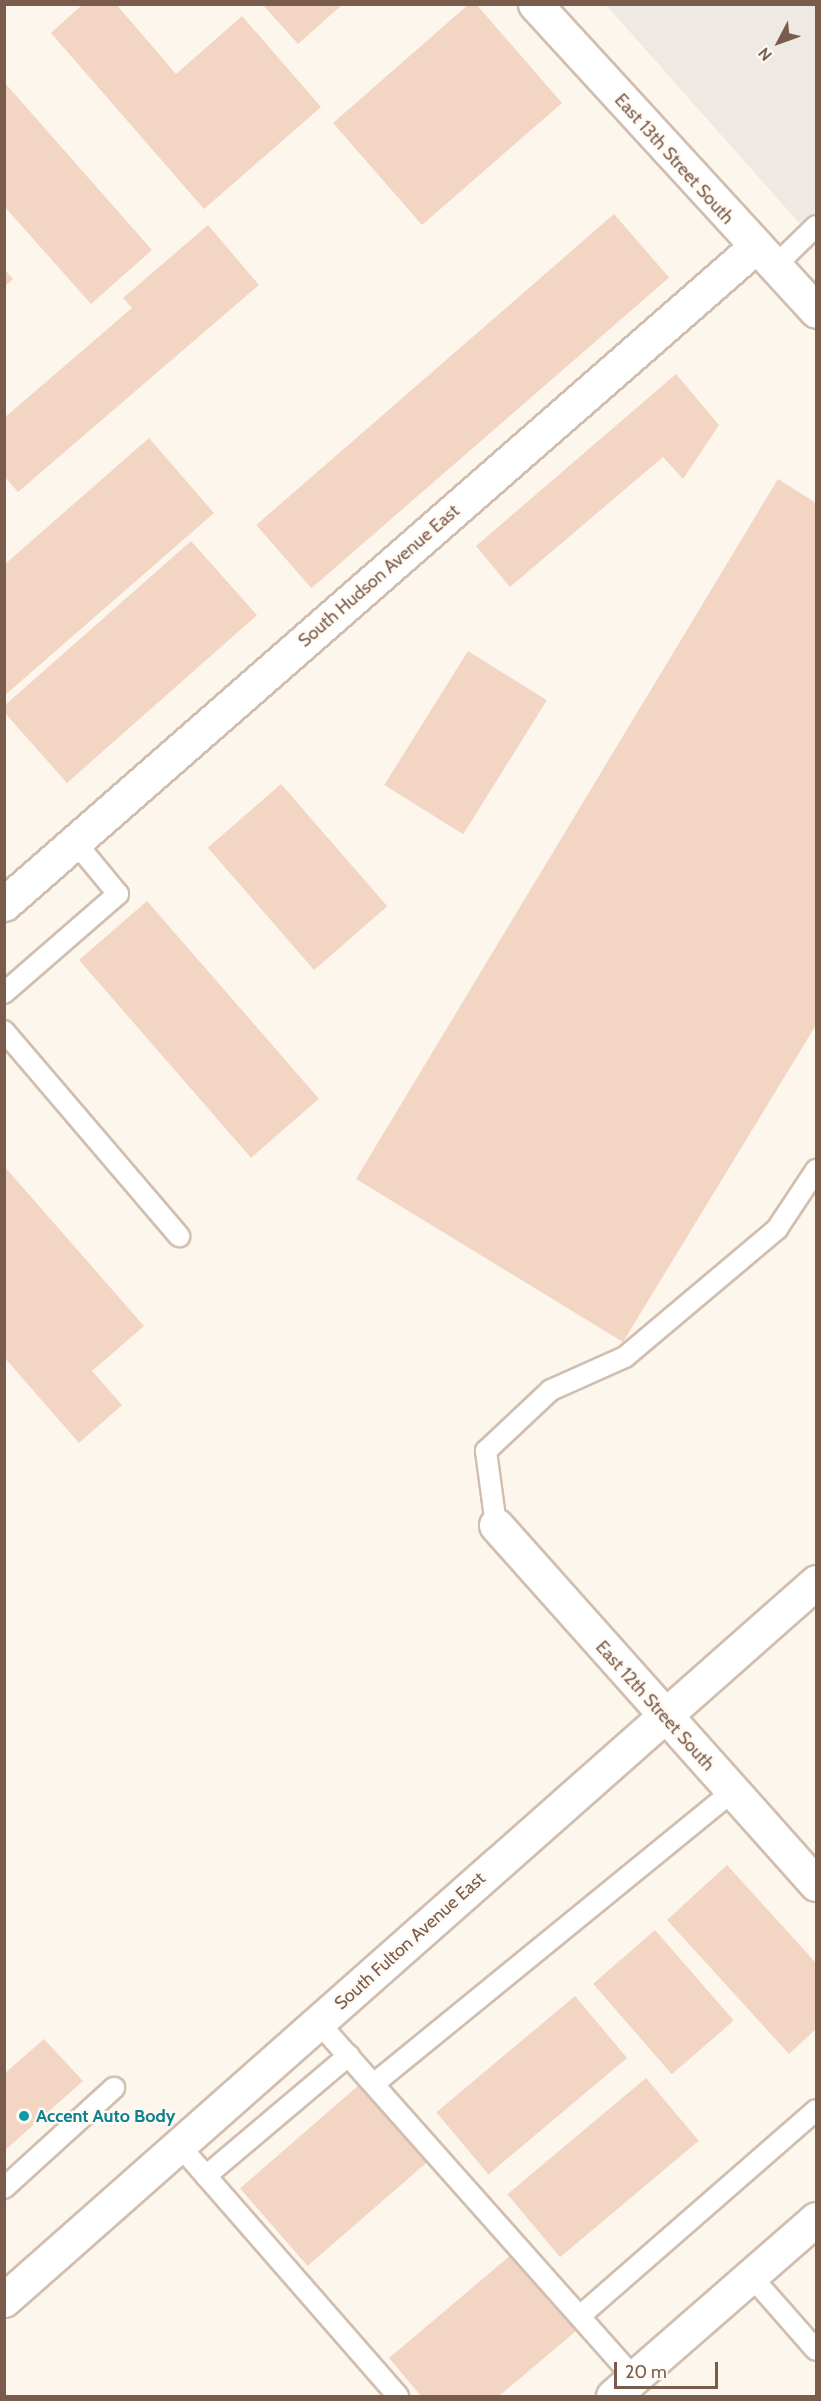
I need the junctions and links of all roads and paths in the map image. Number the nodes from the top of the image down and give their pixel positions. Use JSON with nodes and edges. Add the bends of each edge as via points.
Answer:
{"nodes":[{"id":1,"x":535,"y":4,"type":"edge"},
{"id":2,"x":816,"y":226,"type":"edge"},
{"id":3,"x":763,"y":258,"type":"junction"},
{"id":4,"x":816,"y":311,"type":"edge"},
{"id":5,"x":76,"y":843,"type":"junction"},
{"id":6,"x":4,"y":904,"type":"edge"},
{"id":7,"x":4,"y":993,"type":"edge"},
{"id":8,"x":4,"y":1031,"type":"edge"},
{"id":9,"x":816,"y":1170,"type":"edge"},
{"id":10,"x":179,"y":1236,"type":"dead end"},
{"id":11,"x":496,"y":1525,"type":"joint"},
{"id":12,"x":816,"y":1582,"type":"edge"},
{"id":13,"x":662,"y":1717,"type":"junction"},
{"id":14,"x":732,"y":1792,"type":"junction"},
{"id":15,"x":816,"y":1884,"type":"edge"},
{"id":16,"x":318,"y":2022,"type":"junction"},
{"id":17,"x":349,"y":2055,"type":"junction"},
{"id":18,"x":375,"y":2083,"type":"junction"},
{"id":19,"x":114,"y":2088,"type":"dead end"},
{"id":20,"x":816,"y":2110,"type":"edge"},
{"id":21,"x":179,"y":2145,"type":"junction"},
{"id":22,"x":206,"y":2176,"type":"junction"},
{"id":23,"x":4,"y":2188,"type":"edge"},
{"id":24,"x":816,"y":2219,"type":"edge"},
{"id":25,"x":751,"y":2276,"type":"junction"},
{"id":26,"x":4,"y":2300,"type":"edge"},
{"id":27,"x":580,"y":2316,"type":"junction"},
{"id":28,"x":816,"y":2350,"type":"edge"},
{"id":29,"x":623,"y":2387,"type":"edge"},
{"id":30,"x":398,"y":2397,"type":"edge"}],
"edges":[{"from":1,"to":3,"type":"street","name":"East 13th Street South"},
{"from":2,"to":3,"type":"lane"},
{"from":3,"to":4,"type":"street","name":"East 13th Street South"},
{"from":3,"to":5,"type":"street","name":"South Hudson Avenue East"},
{"from":5,"to":6,"type":"street","name":"South Hudson Avenue East"},
{"from":5,"to":7,"type":"lane","via":[[118,894]]},
{"from":8,"to":10,"type":"lane"},
{"from":9,"to":11,"type":"lane","via":[[777,1229],[625,1357],[551,1390],[486,1451]]},
{"from":11,"to":13,"type":"street","name":"East 12th Street South"},
{"from":12,"to":13,"type":"street","name":"South Fulton Avenue East"},
{"from":13,"to":14,"type":"street","name":"East 12th Street South"},
{"from":13,"to":16,"type":"street","name":"South Fulton Avenue East"},
{"from":14,"to":15,"type":"street","name":"East 12th Street South"},
{"from":14,"to":18,"type":"lane"},
{"from":16,"to":17,"type":"lane"},
{"from":16,"to":21,"type":"street","name":"South Fulton Avenue East"},
{"from":17,"to":18,"type":"lane"},
{"from":17,"to":22,"type":"lane"},
{"from":18,"to":27,"type":"lane"},
{"from":19,"to":23,"type":"lane"},
{"from":20,"to":27,"type":"lane"},
{"from":21,"to":22,"type":"lane"},
{"from":21,"to":26,"type":"street","name":"South Fulton Avenue East"},
{"from":22,"to":30,"type":"lane"},
{"from":24,"to":25,"type":"street"},
{"from":25,"to":28,"type":"lane"},
{"from":25,"to":29,"type":"street"},
{"from":27,"to":29,"type":"lane"}]}
